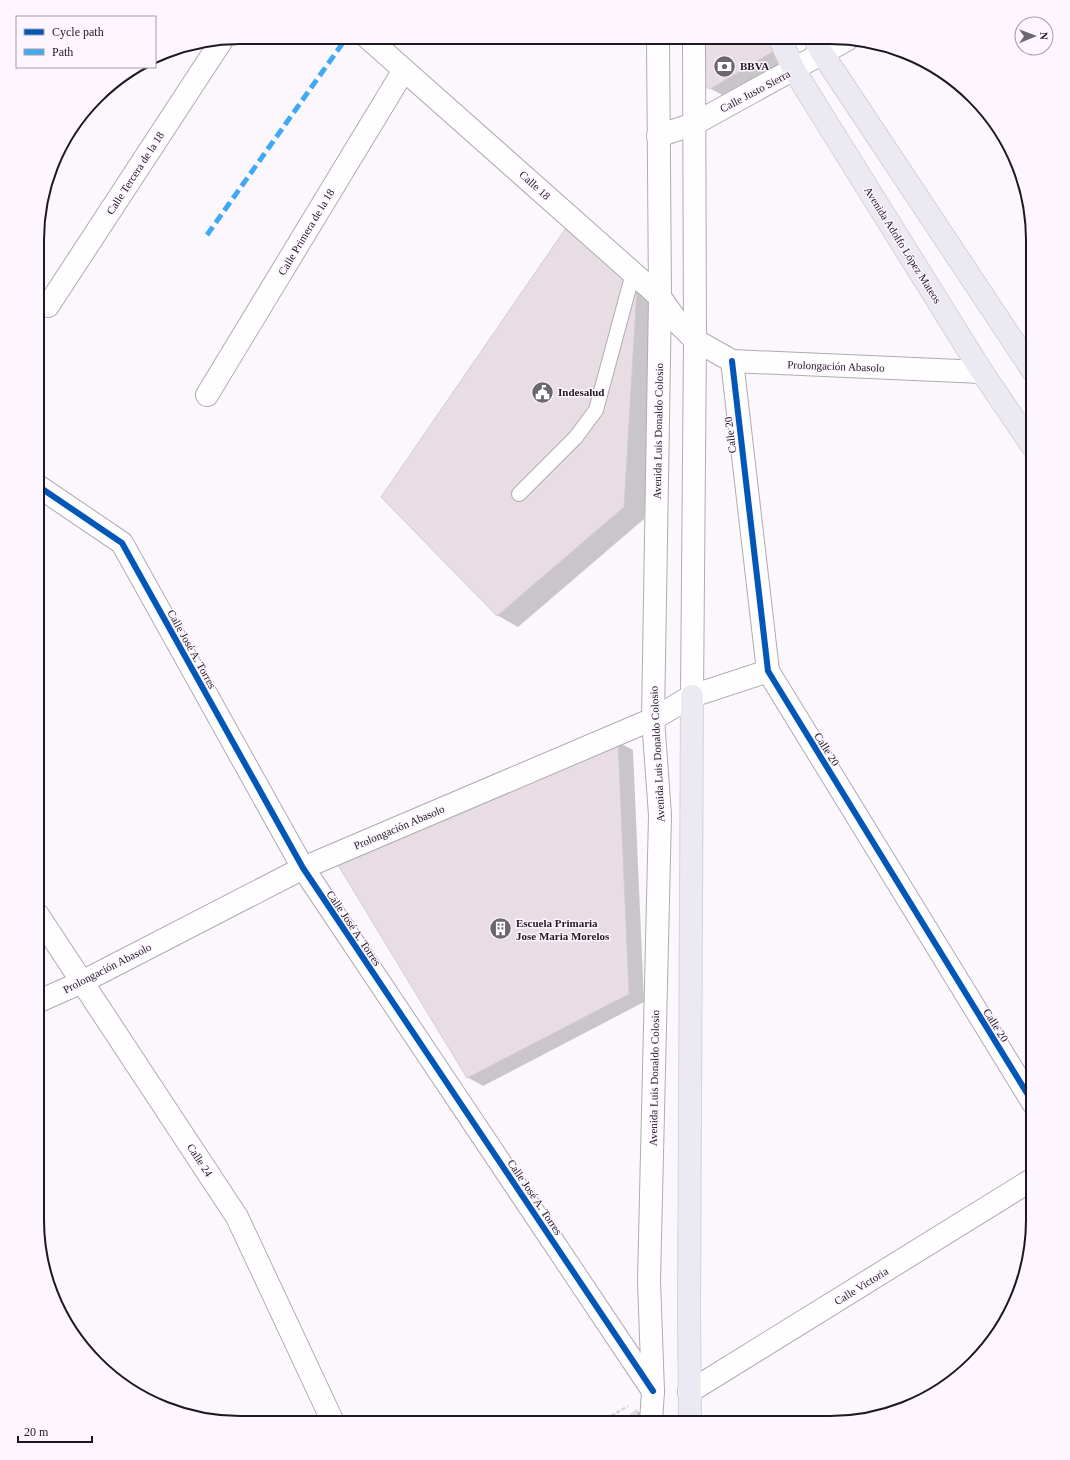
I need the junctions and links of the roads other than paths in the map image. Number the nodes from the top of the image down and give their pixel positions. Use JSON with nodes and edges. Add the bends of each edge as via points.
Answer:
{"nodes":[{"id":1,"x":375,"y":44,"type":"edge"},
{"id":2,"x":658,"y":44,"type":"edge"},
{"id":3,"x":694,"y":44,"type":"edge"},
{"id":4,"x":782,"y":44,"type":"edge"},
{"id":5,"x":218,"y":45,"type":"edge"},
{"id":6,"x":818,"y":46,"type":"edge"},
{"id":7,"x":404,"y":70,"type":"junction"},
{"id":8,"x":794,"y":70,"type":"junction"},
{"id":9,"x":694,"y":124,"type":"junction"},
{"id":10,"x":658,"y":136,"type":"junction"},
{"id":11,"x":633,"y":272,"type":"junction"},
{"id":12,"x":660,"y":296,"type":"junction"},
{"id":13,"x":48,"y":306,"type":"dead end"},
{"id":14,"x":695,"y":340,"type":"junction"},
{"id":15,"x":1026,"y":360,"type":"edge"},
{"id":16,"x":732,"y":361,"type":"junction"},
{"id":17,"x":982,"y":372,"type":"junction"},
{"id":18,"x":207,"y":395,"type":"dead end"},
{"id":19,"x":1026,"y":437,"type":"edge"},
{"id":20,"x":44,"y":490,"type":"edge"},
{"id":21,"x":519,"y":494,"type":"dead end"},
{"id":22,"x":768,"y":672,"type":"junction"},
{"id":23,"x":692,"y":696,"type":"junction"},
{"id":24,"x":653,"y":719,"type":"junction"},
{"id":25,"x":303,"y":868,"type":"junction"},
{"id":26,"x":44,"y":924,"type":"edge"},
{"id":27,"x":82,"y":982,"type":"junction"},
{"id":28,"x":44,"y":999,"type":"edge"},
{"id":29,"x":1026,"y":1092,"type":"edge"},
{"id":30,"x":1026,"y":1183,"type":"edge"},
{"id":31,"x":653,"y":1391,"type":"junction"},
{"id":32,"x":690,"y":1392,"type":"junction"},
{"id":33,"x":330,"y":1416,"type":"edge"},
{"id":34,"x":651,"y":1416,"type":"edge"},
{"id":35,"x":690,"y":1416,"type":"edge"}],
"edges":[{"from":1,"to":7,"type":"street","name":"Calle 18"},
{"from":2,"to":10,"type":"street","name":"Avenida Luis Donaldo Colosio"},
{"from":3,"to":9,"type":"street"},
{"from":4,"to":8,"type":"main road","name":"Avenida Adolfo López Mateos"},
{"from":5,"to":13,"type":"street","name":"Calle Tercera de la 18"},
{"from":6,"to":8,"type":"street","name":"Calle Justo Sierra"},
{"from":6,"to":15,"type":"main road"},
{"from":7,"to":11,"type":"street","name":"Calle 18"},
{"from":7,"to":18,"type":"street","name":"Calle Primera de la 18"},
{"from":8,"to":9,"type":"street","name":"Calle Justo Sierra"},
{"from":8,"to":17,"type":"main road","name":"Avenida Adolfo López Mateos"},
{"from":9,"to":10,"type":"street","name":"Calle Justo Sierra"},
{"from":9,"to":14,"type":"street"},
{"from":10,"to":12,"type":"street","name":"Avenida Luis Donaldo Colosio"},
{"from":11,"to":12,"type":"street","name":"Calle 18"},
{"from":11,"to":21,"type":"lane","via":[[596,410],[576,437]]},
{"from":12,"to":14,"type":"street","name":"Calle 18","via":[[679,324]]},
{"from":12,"to":24,"type":"street","name":"Avenida Luis Donaldo Colosio"},
{"from":14,"to":16,"type":"street","name":"Prolongación Abasolo"},
{"from":14,"to":23,"type":"street"},
{"from":16,"to":17,"type":"street","name":"Prolongación Abasolo"},
{"from":16,"to":22,"type":"street","name":"Calle 20"},
{"from":17,"to":19,"type":"main road","name":"Avenida Adolfo López Mateos"},
{"from":20,"to":25,"type":"street","name":"Calle José A. Torres","via":[[122,543]]},
{"from":22,"to":23,"type":"street","name":"Prolongación Abasolo"},
{"from":22,"to":29,"type":"street","name":"Calle 20"},
{"from":23,"to":24,"type":"street","name":"Prolongación Abasolo"},
{"from":23,"to":32,"type":"main road"},
{"from":24,"to":25,"type":"street","name":"Prolongación Abasolo"},
{"from":24,"to":31,"type":"street","name":"Avenida Luis Donaldo Colosio","via":[[660,814],[649,1281]]},
{"from":25,"to":27,"type":"street","name":"Prolongación Abasolo"},
{"from":25,"to":31,"type":"street","name":"Calle José A. Torres"},
{"from":26,"to":27,"type":"street","name":"Calle 24"},
{"from":27,"to":28,"type":"street","name":"Prolongación Abasolo"},
{"from":27,"to":33,"type":"street","name":"Calle 24","via":[[237,1217]]},
{"from":30,"to":32,"type":"street","name":"Calle Victoria"},
{"from":31,"to":34,"type":"street","name":"Avenida Luis Donaldo Colosio"},
{"from":32,"to":35,"type":"main road"}]}
